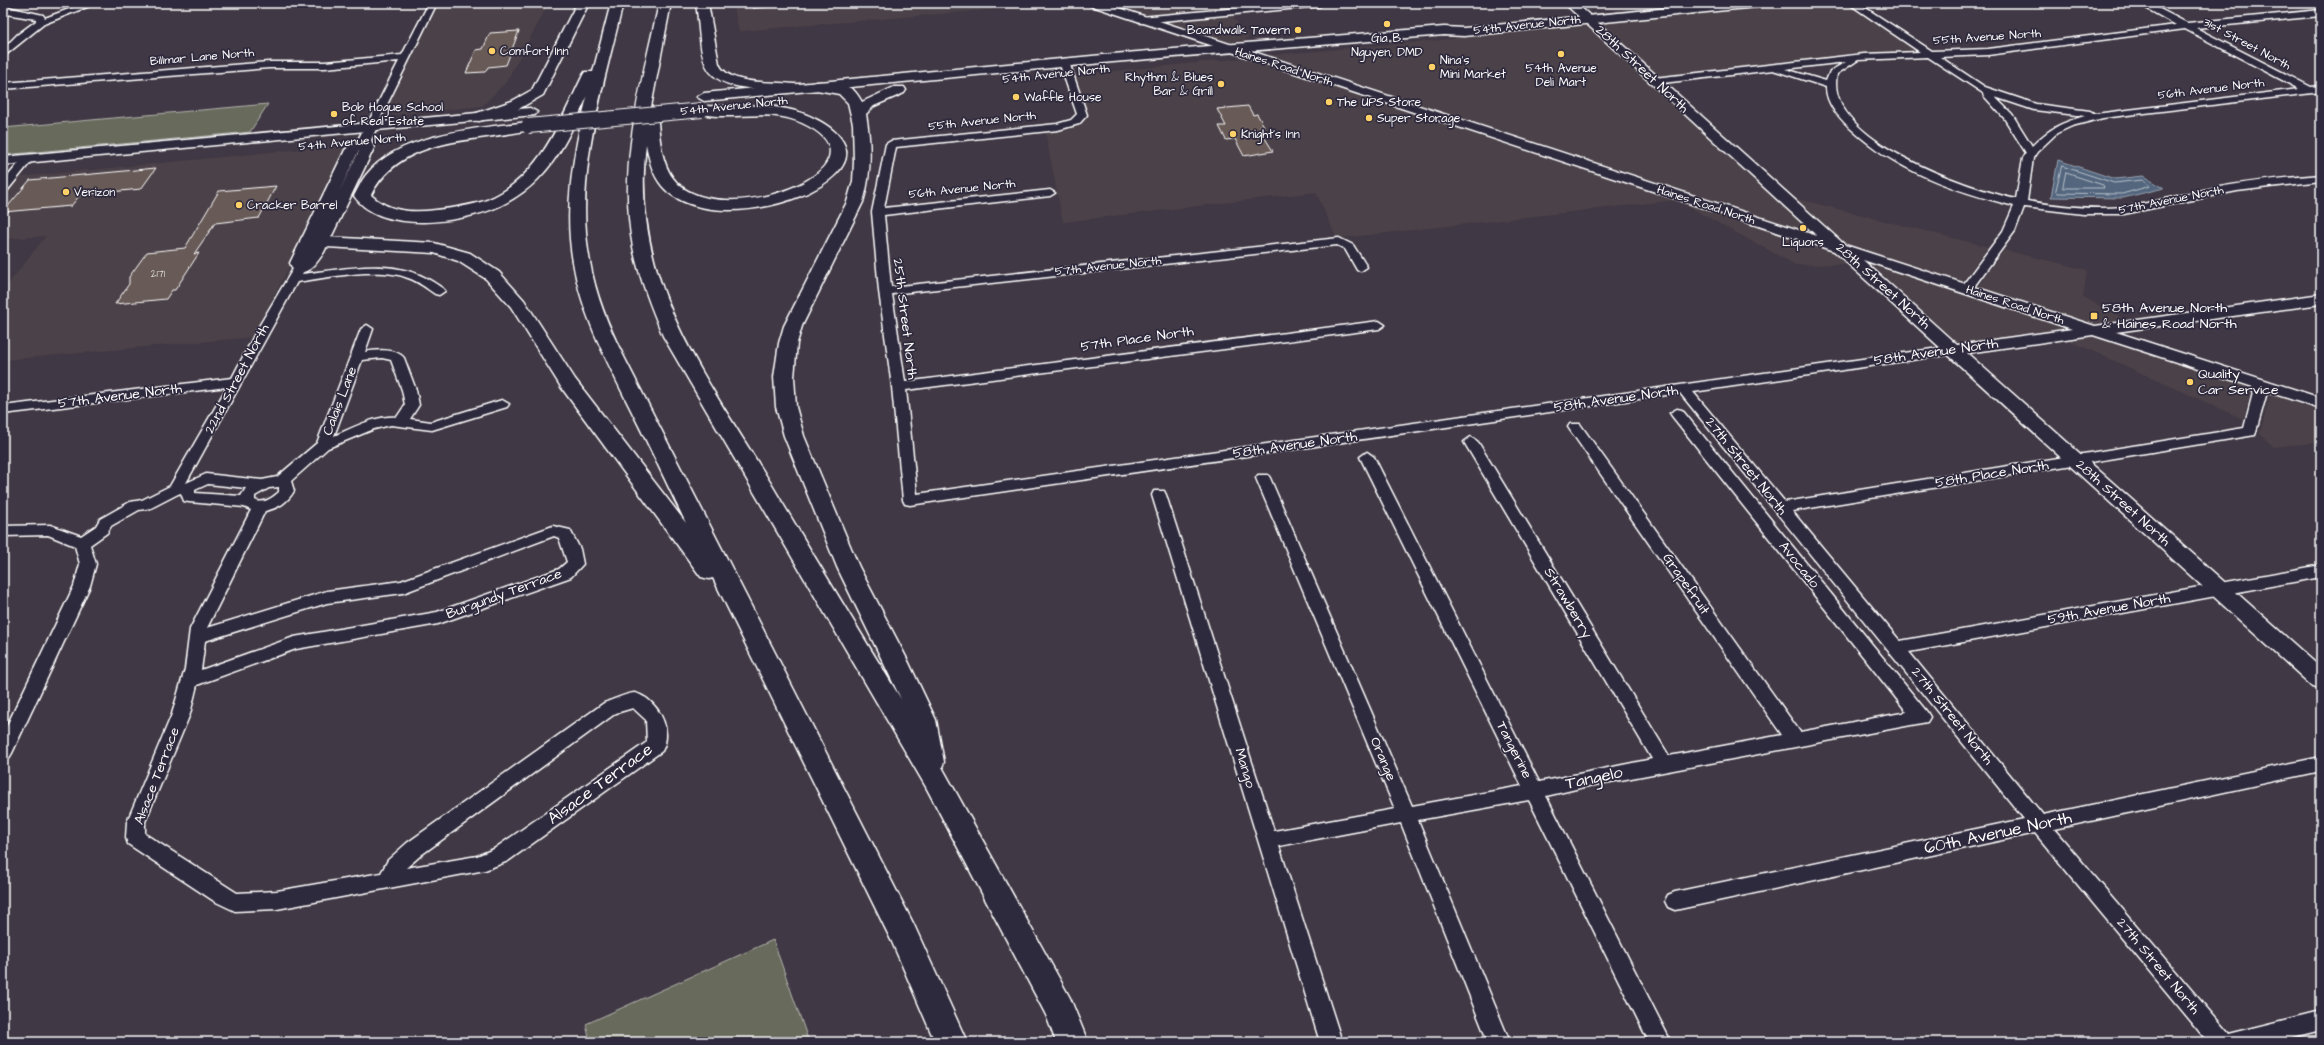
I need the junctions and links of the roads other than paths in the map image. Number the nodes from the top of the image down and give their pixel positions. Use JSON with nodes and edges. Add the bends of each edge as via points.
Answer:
{"nodes":[{"id":1,"x":93,"y":3,"type":"edge"},
{"id":2,"x":433,"y":3,"type":"edge"},
{"id":3,"x":582,"y":3,"type":"edge"},
{"id":4,"x":617,"y":3,"type":"edge"},
{"id":5,"x":666,"y":3,"type":"edge"},
{"id":6,"x":702,"y":3,"type":"edge"},
{"id":7,"x":766,"y":3,"type":"edge"},
{"id":8,"x":1093,"y":3,"type":"edge"},
{"id":9,"x":1320,"y":3,"type":"edge"},
{"id":10,"x":1570,"y":3,"type":"edge"},
{"id":11,"x":1757,"y":3,"type":"edge"},
{"id":12,"x":1852,"y":3,"type":"edge"},
{"id":13,"x":2141,"y":3,"type":"edge"},
{"id":14,"x":753,"y":4,"type":"dead end"},
{"id":15,"x":3,"y":9,"type":"edge"},
{"id":16,"x":2321,"y":13,"type":"edge"},
{"id":17,"x":1587,"y":19,"type":"junction"},
{"id":18,"x":1141,"y":20,"type":"junction"},
{"id":19,"x":41,"y":22,"type":"junction"},
{"id":20,"x":2188,"y":26,"type":"junction"},
{"id":21,"x":611,"y":30,"type":"junction"},
{"id":22,"x":1464,"y":32,"type":"junction"},
{"id":23,"x":1228,"y":48,"type":"junction"},
{"id":24,"x":3,"y":54,"type":"edge"},
{"id":25,"x":1929,"y":54,"type":"junction"},
{"id":26,"x":1248,"y":55,"type":"junction"},
{"id":27,"x":1864,"y":57,"type":"junction"},
{"id":28,"x":404,"y":58,"type":"junction"},
{"id":29,"x":1066,"y":68,"type":"junction"},
{"id":30,"x":1770,"y":68,"type":"junction"},
{"id":31,"x":651,"y":75,"type":"junction"},
{"id":32,"x":1654,"y":81,"type":"junction"},
{"id":33,"x":1829,"y":85,"type":"junction"},
{"id":34,"x":3,"y":86,"type":"edge"},
{"id":35,"x":816,"y":86,"type":"junction"},
{"id":36,"x":795,"y":88,"type":"junction"},
{"id":37,"x":2321,"y":88,"type":"edge"},
{"id":38,"x":1982,"y":89,"type":"junction"},
{"id":39,"x":899,"y":90,"type":"joint"},
{"id":40,"x":2309,"y":90,"type":"junction"},
{"id":41,"x":2321,"y":96,"type":"edge"},
{"id":42,"x":703,"y":103,"type":"junction"},
{"id":43,"x":854,"y":103,"type":"junction"},
{"id":44,"x":2103,"y":115,"type":"junction"},
{"id":45,"x":479,"y":117,"type":"junction"},
{"id":46,"x":529,"y":119,"type":"junction"},
{"id":47,"x":371,"y":127,"type":"junction"},
{"id":48,"x":364,"y":140,"type":"junction"},
{"id":49,"x":891,"y":144,"type":"joint"},
{"id":50,"x":2031,"y":153,"type":"junction"},
{"id":51,"x":28,"y":159,"type":"junction"},
{"id":52,"x":3,"y":161,"type":"edge"},
{"id":53,"x":10,"y":175,"type":"edge"},
{"id":54,"x":2321,"y":178,"type":"edge"},
{"id":55,"x":3,"y":189,"type":"edge"},
{"id":56,"x":1050,"y":193,"type":"dead end"},
{"id":57,"x":2021,"y":202,"type":"junction"},
{"id":58,"x":878,"y":212,"type":"junction"},
{"id":59,"x":316,"y":245,"type":"junction"},
{"id":60,"x":1842,"y":249,"type":"junction"},
{"id":61,"x":1361,"y":266,"type":"dead end"},
{"id":62,"x":297,"y":274,"type":"junction"},
{"id":63,"x":1966,"y":289,"type":"junction"},
{"id":64,"x":438,"y":291,"type":"dead end"},
{"id":65,"x":885,"y":291,"type":"junction"},
{"id":66,"x":2321,"y":298,"type":"edge"},
{"id":67,"x":1379,"y":324,"type":"dead end"},
{"id":68,"x":367,"y":329,"type":"dead end"},
{"id":69,"x":2089,"y":330,"type":"junction"},
{"id":70,"x":1953,"y":350,"type":"junction"},
{"id":71,"x":357,"y":356,"type":"junction"},
{"id":72,"x":238,"y":382,"type":"junction"},
{"id":73,"x":2262,"y":385,"type":"junction"},
{"id":74,"x":899,"y":387,"type":"junction"},
{"id":75,"x":1684,"y":388,"type":"junction"},
{"id":76,"x":502,"y":404,"type":"dead end"},
{"id":77,"x":2321,"y":404,"type":"edge"},
{"id":78,"x":3,"y":410,"type":"edge"},
{"id":79,"x":1677,"y":413,"type":"dead end"},
{"id":80,"x":401,"y":422,"type":"junction"},
{"id":81,"x":1575,"y":427,"type":"dead end"},
{"id":82,"x":1472,"y":442,"type":"dead end"},
{"id":83,"x":323,"y":445,"type":"junction"},
{"id":84,"x":1367,"y":457,"type":"dead end"},
{"id":85,"x":2076,"y":460,"type":"junction"},
{"id":86,"x":1263,"y":478,"type":"dead end"},
{"id":87,"x":281,"y":482,"type":"junction"},
{"id":88,"x":263,"y":485,"type":"junction"},
{"id":89,"x":181,"y":488,"type":"junction"},
{"id":90,"x":1159,"y":495,"type":"dead end"},
{"id":91,"x":910,"y":500,"type":"joint"},
{"id":92,"x":254,"y":504,"type":"junction"},
{"id":93,"x":1781,"y":508,"type":"junction"},
{"id":94,"x":3,"y":532,"type":"edge"},
{"id":95,"x":82,"y":543,"type":"junction"},
{"id":96,"x":2321,"y":571,"type":"edge"},
{"id":97,"x":2220,"y":589,"type":"junction"},
{"id":98,"x":197,"y":637,"type":"junction"},
{"id":99,"x":754,"y":637,"type":"junction"},
{"id":100,"x":1897,"y":648,"type":"junction"},
{"id":101,"x":2321,"y":680,"type":"edge"},
{"id":102,"x":190,"y":681,"type":"junction"},
{"id":103,"x":1921,"y":718,"type":"joint"},
{"id":104,"x":1796,"y":741,"type":"junction"},
{"id":105,"x":3,"y":753,"type":"edge"},
{"id":106,"x":1664,"y":764,"type":"junction"},
{"id":107,"x":2321,"y":764,"type":"edge"},
{"id":108,"x":935,"y":779,"type":"junction"},
{"id":109,"x":1535,"y":791,"type":"junction"},
{"id":110,"x":1407,"y":815,"type":"junction"},
{"id":111,"x":2040,"y":825,"type":"junction"},
{"id":112,"x":1267,"y":840,"type":"junction"},
{"id":113,"x":387,"y":880,"type":"junction"},
{"id":114,"x":1675,"y":901,"type":"dead end"},
{"id":115,"x":2321,"y":1021,"type":"edge"},
{"id":116,"x":951,"y":1042,"type":"edge"},
{"id":117,"x":1072,"y":1042,"type":"edge"},
{"id":118,"x":1331,"y":1042,"type":"edge"},
{"id":119,"x":1499,"y":1042,"type":"edge"},
{"id":120,"x":1660,"y":1042,"type":"edge"},
{"id":121,"x":2222,"y":1042,"type":"edge"},
{"id":122,"x":2234,"y":1042,"type":"edge"}],
"edges":[{"from":1,"to":19,"type":"street"},
{"from":2,"to":28,"type":"street","name":"22nd Street North"},
{"from":3,"to":45,"type":"highway","via":[[538,92],[510,109]]},
{"from":4,"to":21,"type":"highway"},
{"from":5,"to":31,"type":"highway"},
{"from":6,"to":36,"type":"highway","via":[[715,71],[736,83]]},
{"from":7,"to":14,"type":"street"},
{"from":8,"to":18,"type":"street","name":"Haines Road North"},
{"from":9,"to":18,"type":"street"},
{"from":10,"to":17,"type":"street","name":"28th Street North"},
{"from":11,"to":17,"type":"main road","name":"54th Avenue North"},
{"from":12,"to":25,"type":"street"},
{"from":13,"to":20,"type":"street","name":"31st Street North"},
{"from":15,"to":19,"type":"street","via":[[40,17]]},
{"from":16,"to":20,"type":"street","name":"55th Avenue North"},
{"from":17,"to":22,"type":"main road","name":"54th Avenue North"},
{"from":17,"to":32,"type":"street","name":"28th Street North"},
{"from":18,"to":23,"type":"street","name":"Haines Road North"},
{"from":19,"to":24,"type":"street","via":[[20,37]]},
{"from":20,"to":25,"type":"street","name":"55th Avenue North","via":[[2049,46]]},
{"from":20,"to":40,"type":"street","name":"31st Street North"},
{"from":21,"to":46,"type":"highway","via":[[545,163],[518,191],[476,209],[417,217],[390,215],[372,207],[362,196],[366,184],[374,173],[405,153]]},
{"from":21,"to":99,"type":"highway","via":[[584,134],[580,160],[578,221],[583,271],[590,301]]},
{"from":22,"to":23,"type":"main road","name":"54th Avenue North","via":[[1444,31]]},
{"from":22,"to":26,"type":"main road","name":"54th Avenue North","via":[[1450,37]]},
{"from":23,"to":26,"type":"street","name":"Haines Road North"},
{"from":23,"to":29,"type":"main road","name":"54th Avenue North"},
{"from":25,"to":27,"type":"street","name":"55th Avenue North"},
{"from":25,"to":38,"type":"street"},
{"from":26,"to":29,"type":"main road","name":"54th Avenue North"},
{"from":26,"to":60,"type":"street","name":"Haines Road North"},
{"from":27,"to":30,"type":"street","name":"55th Avenue North"},
{"from":27,"to":33,"type":"street","via":[[1833,73]]},
{"from":28,"to":34,"type":"street","name":"Billmar Lane North","via":[[325,65],[293,63]]},
{"from":28,"to":47,"type":"street","name":"22nd Street North"},
{"from":29,"to":35,"type":"main road","name":"54th Avenue North"},
{"from":29,"to":39,"type":"main road","name":"54th Avenue North"},
{"from":29,"to":49,"type":"street","name":"55th Avenue North","via":[[1082,115],[1075,122],[1058,127]]},
{"from":30,"to":32,"type":"street","name":"55th Avenue North"},
{"from":30,"to":33,"type":"street"},
{"from":31,"to":42,"type":"highway","via":[[651,125],[661,172],[668,183],[687,197],[728,204],[780,198],[805,189],[819,180],[837,159],[838,147],[831,135],[803,118]]},
{"from":31,"to":108,"type":"highway","via":[[637,148],[636,202],[641,246],[672,336]]},
{"from":32,"to":60,"type":"street","name":"28th Street North"},
{"from":33,"to":57,"type":"street","name":"57th Avenue North","via":[[1831,96],[1853,125],[1872,142],[1903,161],[1956,185]]},
{"from":35,"to":36,"type":"main road","name":"54th Avenue North"},
{"from":35,"to":43,"type":"highway","via":[[837,89]]},
{"from":36,"to":42,"type":"main road","name":"54th Avenue North"},
{"from":37,"to":40,"type":"street","name":"56th Avenue North"},
{"from":38,"to":44,"type":"street","via":[[2034,107]]},
{"from":38,"to":50,"type":"street","via":[[2008,116]]},
{"from":39,"to":43,"type":"highway","via":[[869,103]]},
{"from":40,"to":41,"type":"street","name":"31st Street North"},
{"from":40,"to":44,"type":"street","name":"56th Avenue North"},
{"from":42,"to":43,"type":"main road","name":"54th Avenue North"},
{"from":42,"to":46,"type":"main road","name":"54th Avenue North","bridge":true},
{"from":43,"to":108,"type":"highway","via":[[861,182],[855,202],[793,326],[784,377],[786,407],[810,478],[848,567],[923,720]]},
{"from":44,"to":50,"type":"street","via":[[2068,124],[2053,132]]},
{"from":45,"to":46,"type":"main road","name":"54th Avenue North"},
{"from":45,"to":47,"type":"main road","name":"54th Avenue North"},
{"from":46,"to":48,"type":"main road","name":"54th Avenue North"},
{"from":47,"to":48,"type":"street","name":"22nd Street North"},
{"from":47,"to":51,"type":"main road","name":"54th Avenue North"},
{"from":48,"to":53,"type":"main road","name":"54th Avenue North"},
{"from":48,"to":59,"type":"street","name":"22nd Street North","via":[[367,148]]},
{"from":49,"to":58,"type":"street","name":"25th Street North"},
{"from":50,"to":57,"type":"street"},
{"from":51,"to":52,"type":"main road","name":"54th Avenue North"},
{"from":51,"to":53,"type":"street"},
{"from":53,"to":55,"type":"street"},
{"from":54,"to":57,"type":"street","name":"57th Avenue North","via":[[2250,185],[2115,211],[2050,208]]},
{"from":56,"to":58,"type":"street","name":"56th Avenue North"},
{"from":57,"to":63,"type":"street","via":[[2009,231]]},
{"from":58,"to":65,"type":"street","name":"25th Street North"},
{"from":59,"to":62,"type":"street","name":"22nd Street North","via":[[311,261]]},
{"from":59,"to":99,"type":"highway","via":[[396,244],[437,249],[477,264],[503,287],[535,329],[567,382],[698,555]]},
{"from":60,"to":63,"type":"street","name":"Haines Road North"},
{"from":60,"to":70,"type":"street","name":"28th Street North"},
{"from":61,"to":65,"type":"street","name":"57th Avenue North","via":[[1344,243],[1331,241]]},
{"from":62,"to":64,"type":"street","via":[[397,272],[411,275]]},
{"from":62,"to":72,"type":"street","name":"22nd Street North","via":[[264,328]]},
{"from":63,"to":69,"type":"street","name":"Haines Road North"},
{"from":65,"to":74,"type":"street","name":"25th Street North"},
{"from":66,"to":69,"type":"street","name":"58th Avenue North"},
{"from":67,"to":74,"type":"street","name":"57th Place North"},
{"from":68,"to":71,"type":"street","name":"Calais Lane"},
{"from":69,"to":70,"type":"street","name":"58th Avenue North"},
{"from":69,"to":73,"type":"street","name":"Haines Road North"},
{"from":70,"to":75,"type":"street","name":"58th Avenue North"},
{"from":70,"to":85,"type":"street","name":"28th Street North"},
{"from":71,"to":80,"type":"street","name":"Calais Lane","via":[[378,354],[397,358],[412,405]]},
{"from":71,"to":83,"type":"street","name":"Calais Lane"},
{"from":72,"to":78,"type":"street","name":"57th Avenue North"},
{"from":72,"to":89,"type":"street","name":"22nd Street North"},
{"from":73,"to":77,"type":"street","name":"Haines Road North"},
{"from":73,"to":85,"type":"street","name":"58th Place North","via":[[2250,432]]},
{"from":74,"to":91,"type":"street","name":"25th Street North"},
{"from":75,"to":91,"type":"street","name":"58th Avenue North"},
{"from":75,"to":93,"type":"street","name":"27th Street North"},
{"from":76,"to":80,"type":"street","name":"Calais Lane","via":[[432,426]]},
{"from":79,"to":103,"type":"street","name":"Avocado"},
{"from":80,"to":83,"type":"street","name":"Calais Lane","via":[[391,421],[370,426]]},
{"from":81,"to":104,"type":"street","name":"Grapefruit"},
{"from":82,"to":106,"type":"street","name":"Strawberry"},
{"from":83,"to":87,"type":"street","name":"Calais Lane"},
{"from":84,"to":109,"type":"street","name":"Tangerine"},
{"from":85,"to":93,"type":"street","name":"58th Place North"},
{"from":85,"to":97,"type":"street","name":"28th Street North"},
{"from":86,"to":110,"type":"street","name":"Orange"},
{"from":87,"to":88,"type":"street"},
{"from":87,"to":92,"type":"street","via":[[288,487],[285,495],[274,503]]},
{"from":88,"to":89,"type":"street","via":[[206,479]]},
{"from":88,"to":92,"type":"street","name":"Alsace Terrace","via":[[248,495]]},
{"from":89,"to":92,"type":"street","via":[[189,497]]},
{"from":89,"to":95,"type":"street","via":[[146,504]]},
{"from":90,"to":112,"type":"street","name":"Mango"},
{"from":92,"to":98,"type":"street","name":"Alsace Terrace","via":[[252,520],[205,613]]},
{"from":93,"to":100,"type":"street","name":"27th Street North"},
{"from":94,"to":95,"type":"street","via":[[23,529],[50,530]]},
{"from":95,"to":105,"type":"street","via":[[88,564],[82,586]]},
{"from":96,"to":97,"type":"street","name":"59th Avenue North"},
{"from":97,"to":100,"type":"street","name":"59th Avenue North"},
{"from":97,"to":101,"type":"street","name":"28th Street North"},
{"from":98,"to":102,"type":"street","name":"Alsace Terrace"},
{"from":98,"to":102,"type":"street","name":"Burgundy Terrace","via":[[326,597],[403,587],[553,531],[565,534],[572,549],[575,564],[565,573],[446,615],[294,643]]},
{"from":99,"to":116,"type":"highway","via":[[904,935]]},
{"from":100,"to":111,"type":"street","name":"27th Street North"},
{"from":102,"to":113,"type":"street","name":"Alsace Terrace","via":[[181,714],[136,822],[136,838],[235,902],[277,900]]},
{"from":103,"to":104,"type":"street","name":"Tangelo"},
{"from":104,"to":106,"type":"street","name":"Tangelo"},
{"from":106,"to":109,"type":"street","name":"Tangelo"},
{"from":107,"to":111,"type":"street","name":"60th Avenue North"},
{"from":108,"to":117,"type":"highway","via":[[1059,1008]]},
{"from":109,"to":110,"type":"street","name":"Tangelo"},
{"from":109,"to":120,"type":"street","name":"Tangerine"},
{"from":110,"to":112,"type":"street","name":"Tangelo"},
{"from":110,"to":119,"type":"street","name":"Orange"},
{"from":111,"to":114,"type":"street","name":"60th Avenue North"},
{"from":111,"to":121,"type":"street","name":"27th Street North"},
{"from":112,"to":118,"type":"street","name":"Mango"},
{"from":113,"to":113,"type":"street","name":"Alsace Terrace","via":[[478,864],[501,855],[656,746],[657,726],[647,708],[635,700],[610,708],[414,849],[395,866]]},
{"from":115,"to":122,"type":"street"}]}
